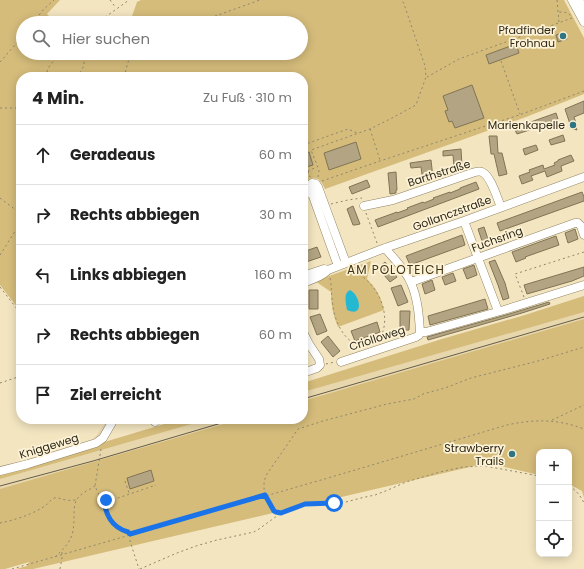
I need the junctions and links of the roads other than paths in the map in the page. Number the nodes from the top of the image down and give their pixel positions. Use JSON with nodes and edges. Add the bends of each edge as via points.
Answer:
{"nodes":[{"id":1,"x":572,"y":0,"type":"edge"},
{"id":2,"x":579,"y":0,"type":"edge"},
{"id":3,"x":584,"y":9,"type":"edge"},
{"id":4,"x":584,"y":22,"type":"edge"},
{"id":5,"x":584,"y":177,"type":"edge"},
{"id":6,"x":311,"y":192,"type":"junction"},
{"id":7,"x":308,"y":193,"type":"edge"},
{"id":8,"x":364,"y":206,"type":"road end"},
{"id":9,"x":501,"y":207,"type":"junction"},
{"id":10,"x":464,"y":221,"type":"junction"},
{"id":11,"x":584,"y":235,"type":"edge"},
{"id":12,"x":381,"y":247,"type":"junction"},
{"id":13,"x":478,"y":257,"type":"junction"},
{"id":14,"x":345,"y":265,"type":"junction"},
{"id":15,"x":328,"y":272,"type":"junction"},
{"id":16,"x":308,"y":274,"type":"edge"},
{"id":17,"x":308,"y":281,"type":"edge"},
{"id":18,"x":411,"y":282,"type":"junction"},
{"id":19,"x":584,"y":285,"type":"edge"},
{"id":20,"x":498,"y":311,"type":"junction"},
{"id":21,"x":420,"y":332,"type":"junction"},
{"id":22,"x":308,"y":342,"type":"edge"},
{"id":23,"x":341,"y":362,"type":"road end"},
{"id":24,"x":308,"y":371,"type":"edge"},
{"id":25,"x":111,"y":424,"type":"edge"},
{"id":26,"x":0,"y":471,"type":"edge"}],
"edges":[{"from":1,"to":4,"type":"street"},
{"from":2,"to":3,"type":"street"},
{"from":5,"to":9,"type":"street","name":"Gollanczstraße"},
{"from":6,"to":7,"type":"street"},
{"from":6,"to":14,"type":"street"},
{"from":6,"to":14,"type":"street","via":[[310,185],[317,180]]},
{"from":8,"to":9,"type":"street","name":"Barthstraße","via":[[393,200],[472,172],[479,172],[487,176]]},
{"from":9,"to":10,"type":"street","name":"Gollanczstraße"},
{"from":10,"to":12,"type":"street","name":"Gollanczstraße"},
{"from":10,"to":13,"type":"street"},
{"from":11,"to":13,"type":"street","name":"Fuchsring","via":[[581,226],[575,223]]},
{"from":12,"to":14,"type":"street","name":"Gollanczstraße"},
{"from":12,"to":18,"type":"street","name":"Criolloweg","via":[[399,264]]},
{"from":13,"to":18,"type":"street","name":"Fuchsring"},
{"from":13,"to":20,"type":"street"},
{"from":14,"to":15,"type":"street","name":"Gollanczstraße"},
{"from":15,"to":16,"type":"street","name":"Gollanczstraße","via":[[324,269]]},
{"from":15,"to":17,"type":"street","name":"Gollanczstraße"},
{"from":18,"to":21,"type":"street","name":"Criolloweg","via":[[419,312]]},
{"from":19,"to":20,"type":"street"},
{"from":20,"to":21,"type":"street"},
{"from":21,"to":23,"type":"street","name":"Criolloweg","via":[[416,337]]},
{"from":22,"to":24,"type":"street","via":[[320,365]]},
{"from":25,"to":26,"type":"street","name":"Kniggeweg","via":[[103,438],[96,443]]}]}
